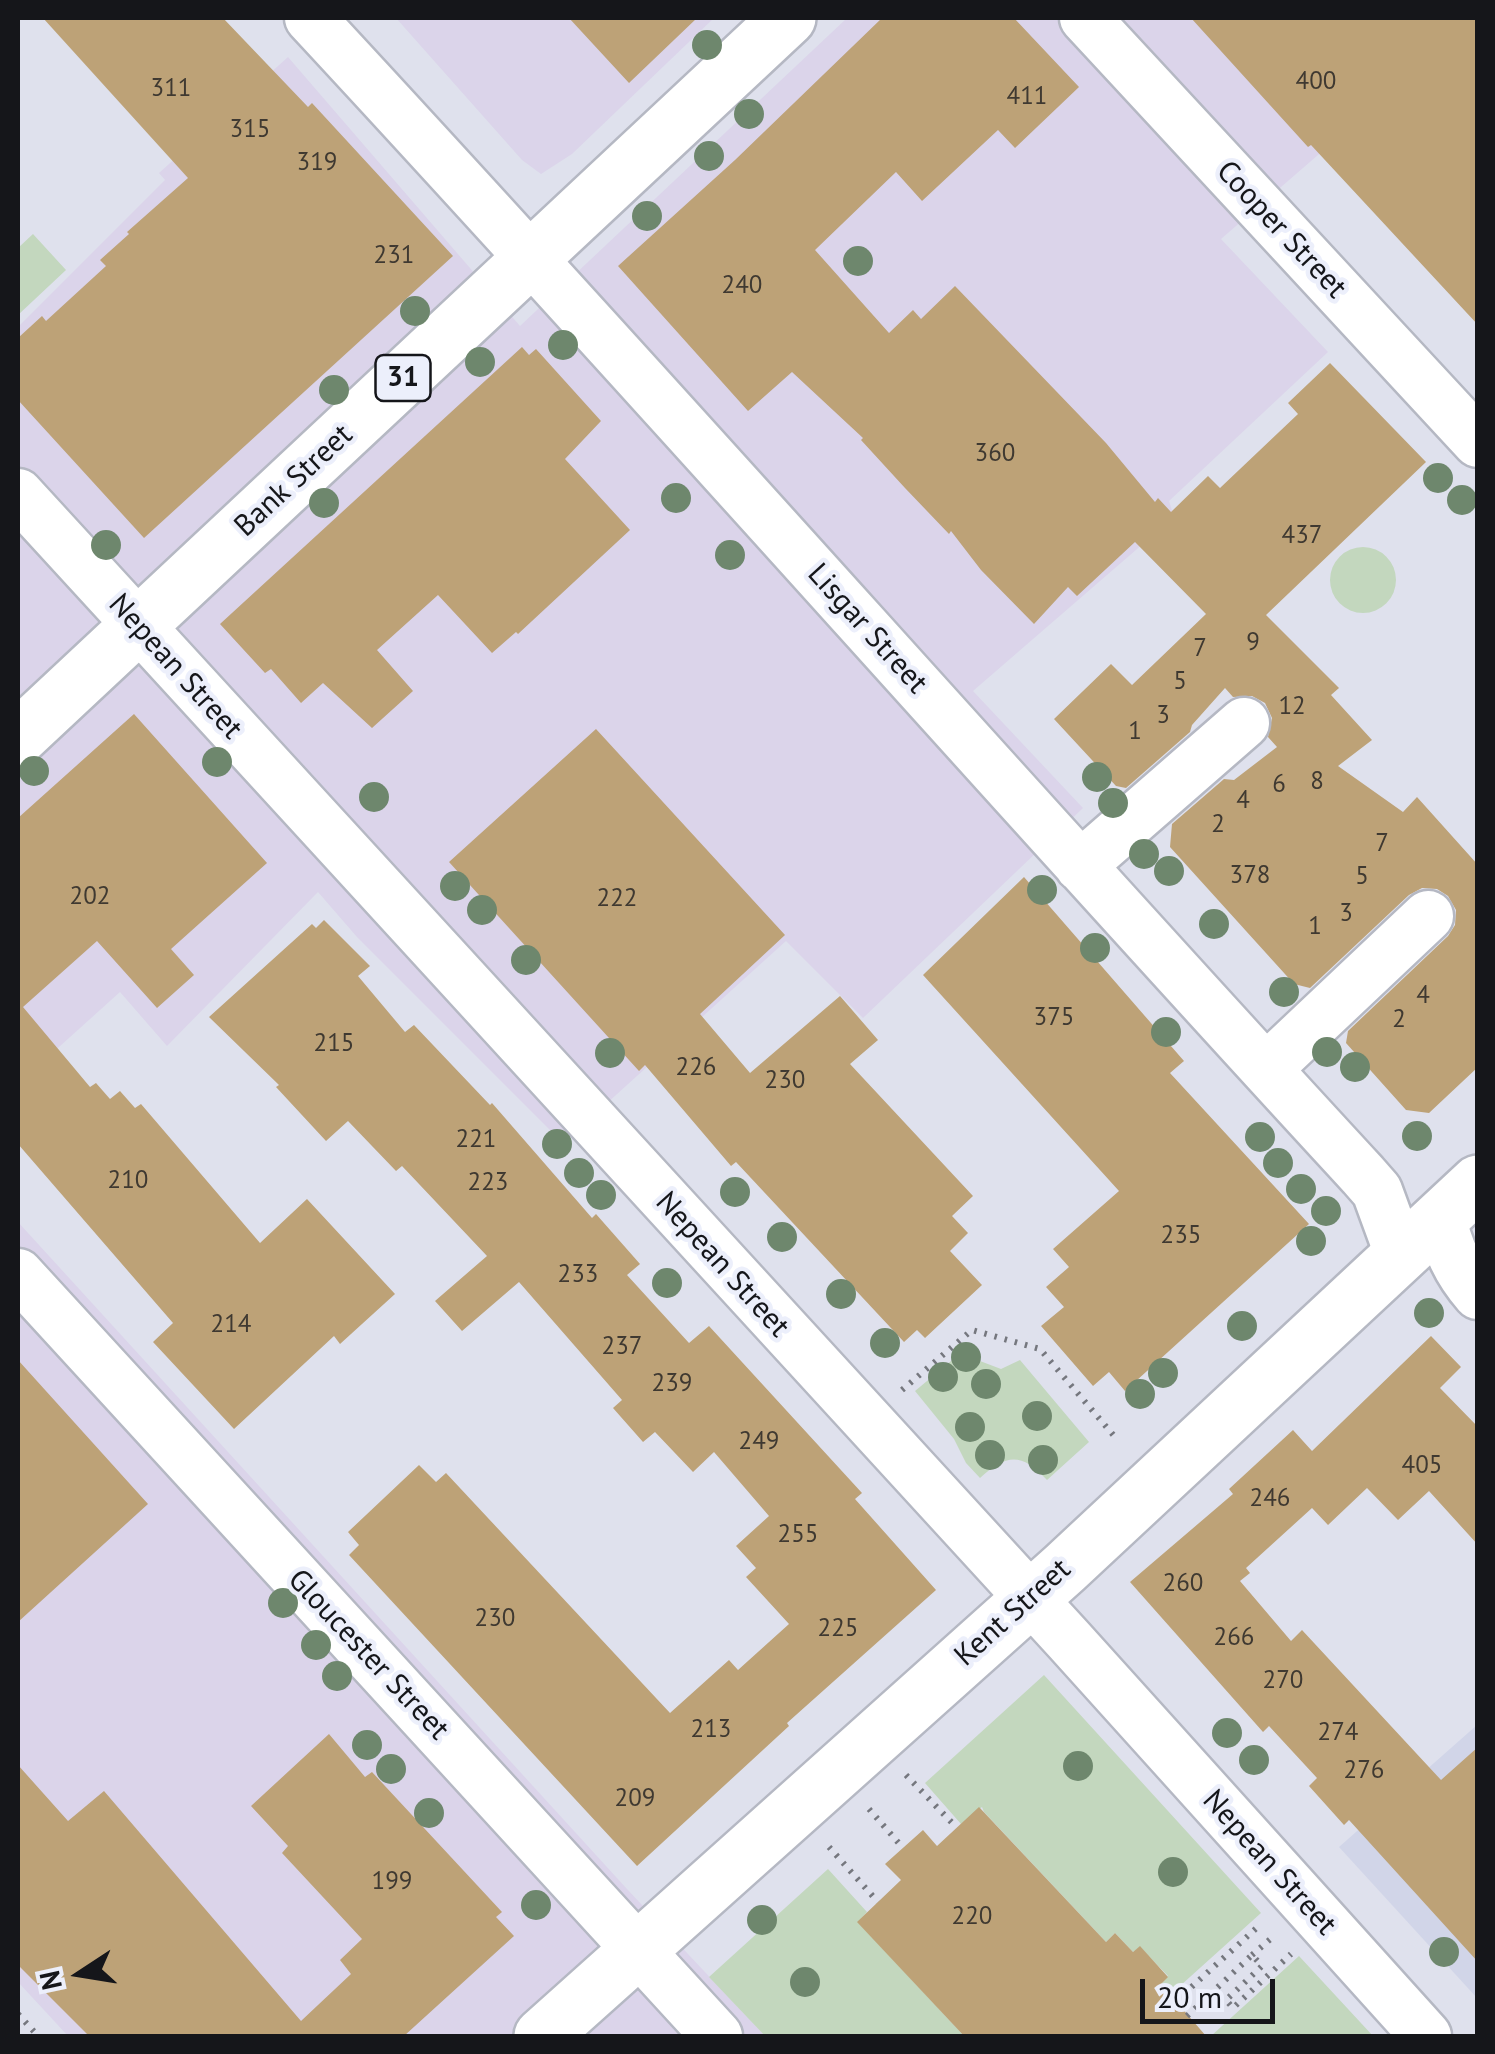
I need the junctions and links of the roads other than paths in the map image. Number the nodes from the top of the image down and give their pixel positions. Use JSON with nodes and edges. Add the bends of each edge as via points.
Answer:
{"nodes":[{"id":1,"x":310,"y":18,"type":"edge"},
{"id":2,"x":788,"y":18,"type":"edge"},
{"id":3,"x":1085,"y":18,"type":"edge"},
{"id":4,"x":532,"y":257,"type":"junction"},
{"id":5,"x":1478,"y":442,"type":"edge"},
{"id":6,"x":18,"y":494,"type":"edge"},
{"id":7,"x":138,"y":628,"type":"junction"},
{"id":8,"x":1244,"y":723,"type":"dead end"},
{"id":9,"x":18,"y":738,"type":"edge"},
{"id":10,"x":1080,"y":866,"type":"junction"},
{"id":11,"x":1428,"y":916,"type":"dead end"},
{"id":12,"x":1266,"y":1070,"type":"junction"},
{"id":13,"x":1459,"y":1200,"type":"edge"},
{"id":14,"x":1400,"y":1254,"type":"junction"},
{"id":15,"x":18,"y":1274,"type":"edge"},
{"id":16,"x":1478,"y":1294,"type":"edge"},
{"id":17,"x":1029,"y":1599,"type":"junction"},
{"id":18,"x":638,"y":1948,"type":"junction"},
{"id":19,"x":542,"y":2036,"type":"edge"},
{"id":20,"x":717,"y":2036,"type":"edge"},
{"id":21,"x":1426,"y":2036,"type":"edge"}],
"edges":[{"from":1,"to":4,"type":"street","name":"Lisgar Street"},
{"from":2,"to":4,"type":"main road","name":"Bank Street","number":"31"},
{"from":3,"to":5,"type":"street","name":"Cooper Street"},
{"from":4,"to":7,"type":"main road","name":"Bank Street","number":"31"},
{"from":4,"to":10,"type":"street","name":"Lisgar Street"},
{"from":6,"to":7,"type":"street","name":"Nepean Street"},
{"from":7,"to":9,"type":"main road","name":"Bank Street","number":"31"},
{"from":7,"to":17,"type":"street","name":"Nepean Street"},
{"from":8,"to":10,"type":"street"},
{"from":10,"to":12,"type":"street","name":"Lisgar Street"},
{"from":11,"to":12,"type":"street"},
{"from":12,"to":14,"type":"street","name":"Lisgar Street","via":[[1377,1191]]},
{"from":13,"to":14,"type":"main road","name":"Kent Street"},
{"from":13,"to":16,"type":"street","via":[[1448,1248]]},
{"from":14,"to":17,"type":"main road","name":"Kent Street"},
{"from":15,"to":18,"type":"street","name":"Gloucester Street"},
{"from":17,"to":18,"type":"main road","name":"Kent Street"},
{"from":17,"to":21,"type":"street","name":"Nepean Street"},
{"from":18,"to":19,"type":"main road","name":"Kent Street"},
{"from":18,"to":20,"type":"street","name":"Gloucester Street"}]}
